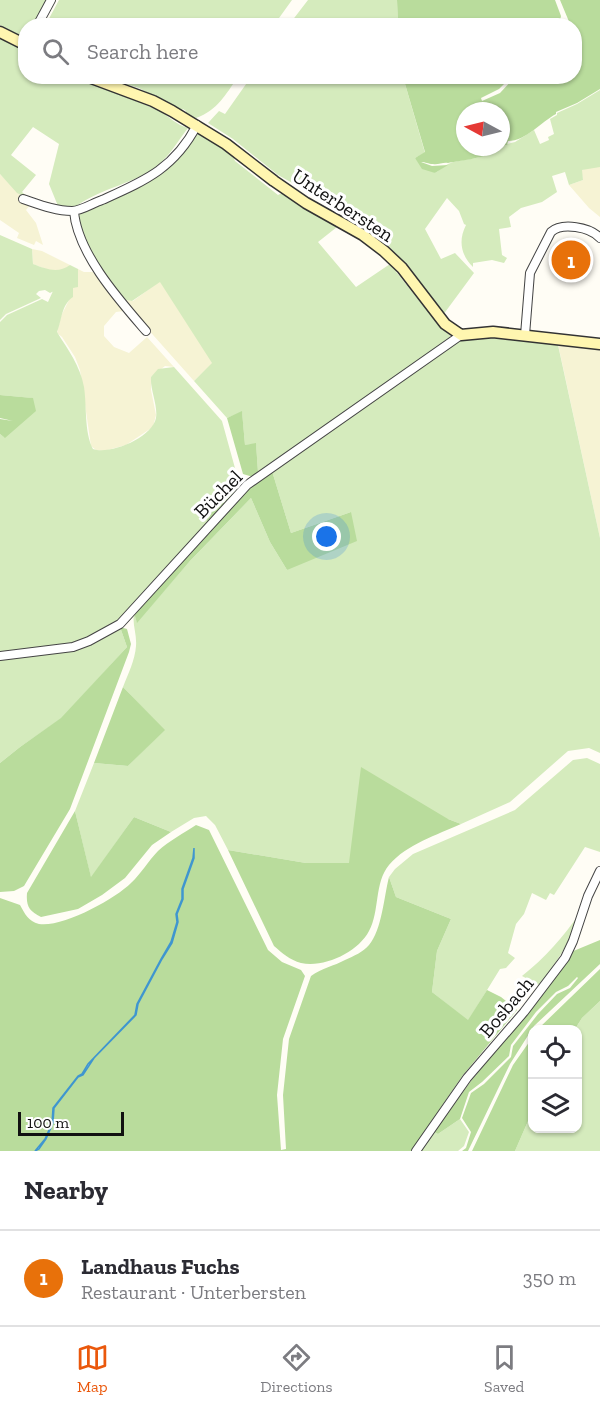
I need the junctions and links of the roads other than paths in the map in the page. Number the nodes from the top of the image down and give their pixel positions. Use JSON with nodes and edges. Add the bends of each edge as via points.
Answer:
{"nodes":[{"id":1,"x":51,"y":0,"type":"edge"},
{"id":2,"x":41,"y":18,"type":"edge"},
{"id":3,"x":0,"y":32,"type":"edge"},
{"id":4,"x":18,"y":41,"type":"edge"},
{"id":5,"x":107,"y":84,"type":"edge"},
{"id":6,"x":197,"y":125,"type":"junction"},
{"id":7,"x":22,"y":199,"type":"dead end"},
{"id":8,"x":74,"y":211,"type":"junction"},
{"id":9,"x":600,"y":238,"type":"edge"},
{"id":10,"x":146,"y":330,"type":"dead end"},
{"id":11,"x":461,"y":335,"type":"junction"},
{"id":12,"x":525,"y":335,"type":"junction"},
{"id":13,"x":600,"y":344,"type":"edge"},
{"id":14,"x":0,"y":656,"type":"edge"},
{"id":15,"x":600,"y":872,"type":"edge"},
{"id":16,"x":416,"y":1151,"type":"edge"}],
"edges":[{"from":1,"to":2,"type":"street"},
{"from":3,"to":4,"type":"street"},
{"from":5,"to":6,"type":"street","name":"Unterbersten","via":[[153,101]]},
{"from":6,"to":8,"type":"street","via":[[161,171]]},
{"from":6,"to":11,"type":"street","name":"Unterbersten","via":[[292,194],[384,251],[445,324]]},
{"from":7,"to":8,"type":"street"},
{"from":8,"to":10,"type":"street","via":[[96,268]]},
{"from":9,"to":12,"type":"street","via":[[589,231],[562,226],[551,232],[530,273]]},
{"from":11,"to":12,"type":"street"},
{"from":11,"to":14,"type":"street","name":"Büchel","via":[[247,485],[120,624],[73,647]]},
{"from":12,"to":13,"type":"street"},
{"from":15,"to":16,"type":"street","name":"Bosbach","via":[[565,958],[467,1078]]}]}
